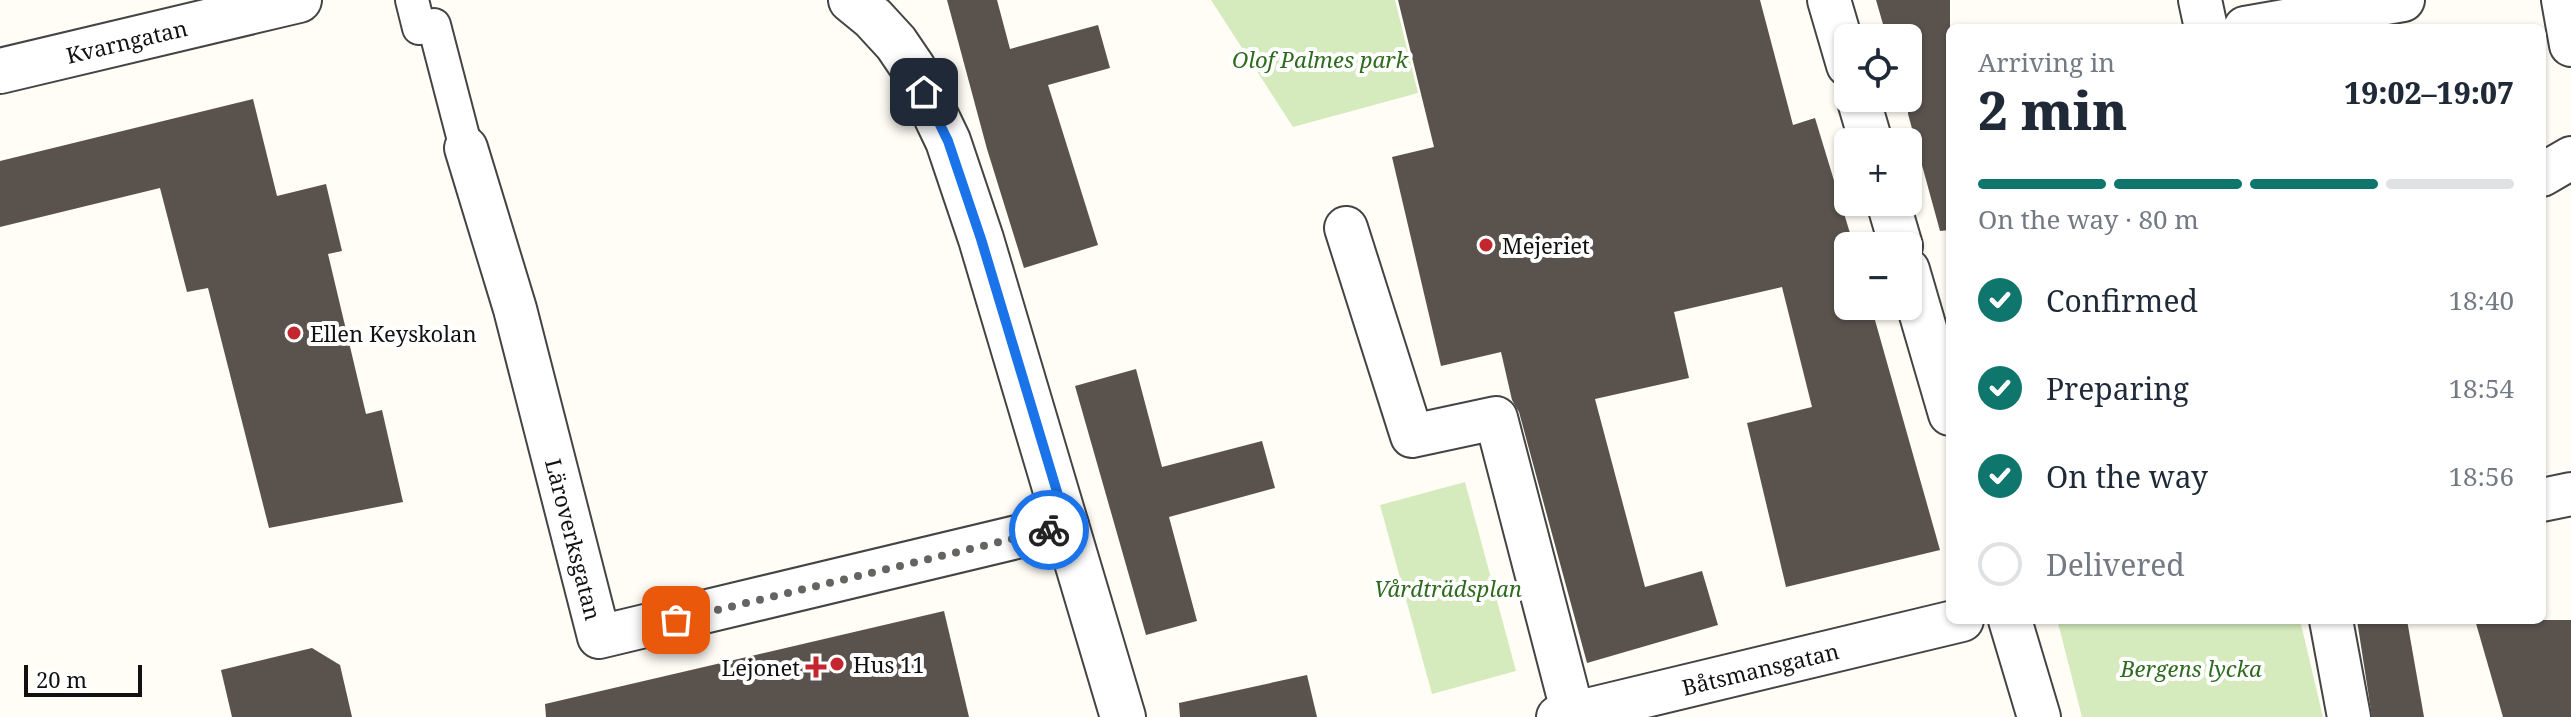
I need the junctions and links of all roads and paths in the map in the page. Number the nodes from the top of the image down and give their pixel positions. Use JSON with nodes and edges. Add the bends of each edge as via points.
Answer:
{"nodes":[{"id":1,"x":299,"y":0,"type":"edge"},
{"id":2,"x":851,"y":0,"type":"edge"},
{"id":3,"x":1829,"y":0,"type":"edge"},
{"id":4,"x":2200,"y":0,"type":"edge"},
{"id":5,"x":2403,"y":0,"type":"edge"},
{"id":6,"x":2563,"y":0,"type":"edge"},
{"id":7,"x":422,"y":18,"type":"edge"},
{"id":8,"x":1836,"y":24,"type":"edge"},
{"id":9,"x":2205,"y":24,"type":"edge"},
{"id":10,"x":2268,"y":24,"type":"edge"},
{"id":11,"x":2571,"y":45,"type":"edge"},
{"id":12,"x":0,"y":71,"type":"edge"},
{"id":13,"x":466,"y":148,"type":"joint"},
{"id":14,"x":2571,"y":158,"type":"edge"},
{"id":15,"x":2546,"y":173,"type":"edge"},
{"id":16,"x":1346,"y":228,"type":"dead end"},
{"id":17,"x":1922,"y":318,"type":"edge"},
{"id":18,"x":1946,"y":400,"type":"edge"},
{"id":19,"x":2571,"y":494,"type":"edge"},
{"id":20,"x":2546,"y":499,"type":"edge"},
{"id":21,"x":1067,"y":525,"type":"junction"},
{"id":22,"x":1946,"y":624,"type":"edge"},
{"id":23,"x":2011,"y":624,"type":"edge"},
{"id":24,"x":2332,"y":624,"type":"edge"},
{"id":25,"x":1566,"y":715,"type":"edge"},
{"id":26,"x":1123,"y":717,"type":"edge"},
{"id":27,"x":2039,"y":717,"type":"edge"},
{"id":28,"x":2349,"y":717,"type":"edge"}],
"edges":[{"from":1,"to":12,"type":"street","name":"Kvarngatan"},
{"from":2,"to":21,"type":"street","via":[[905,56],[948,141]]},
{"from":3,"to":8,"type":"street"},
{"from":4,"to":9,"type":"street"},
{"from":5,"to":10,"type":"street"},
{"from":6,"to":11,"type":"street"},
{"from":7,"to":13,"type":"street","name":"Läroverksgatan"},
{"from":13,"to":21,"type":"street","name":"Läroverksgatan","via":[[515,309],[599,637]]},
{"from":14,"to":15,"type":"street"},
{"from":16,"to":25,"type":"street","via":[[1412,436],[1496,418]]},
{"from":17,"to":18,"type":"street"},
{"from":19,"to":20,"type":"street"},
{"from":21,"to":26,"type":"street"},
{"from":22,"to":25,"type":"street","name":"Båtsmansgatan"},
{"from":23,"to":27,"type":"street"},
{"from":24,"to":28,"type":"street"}]}
